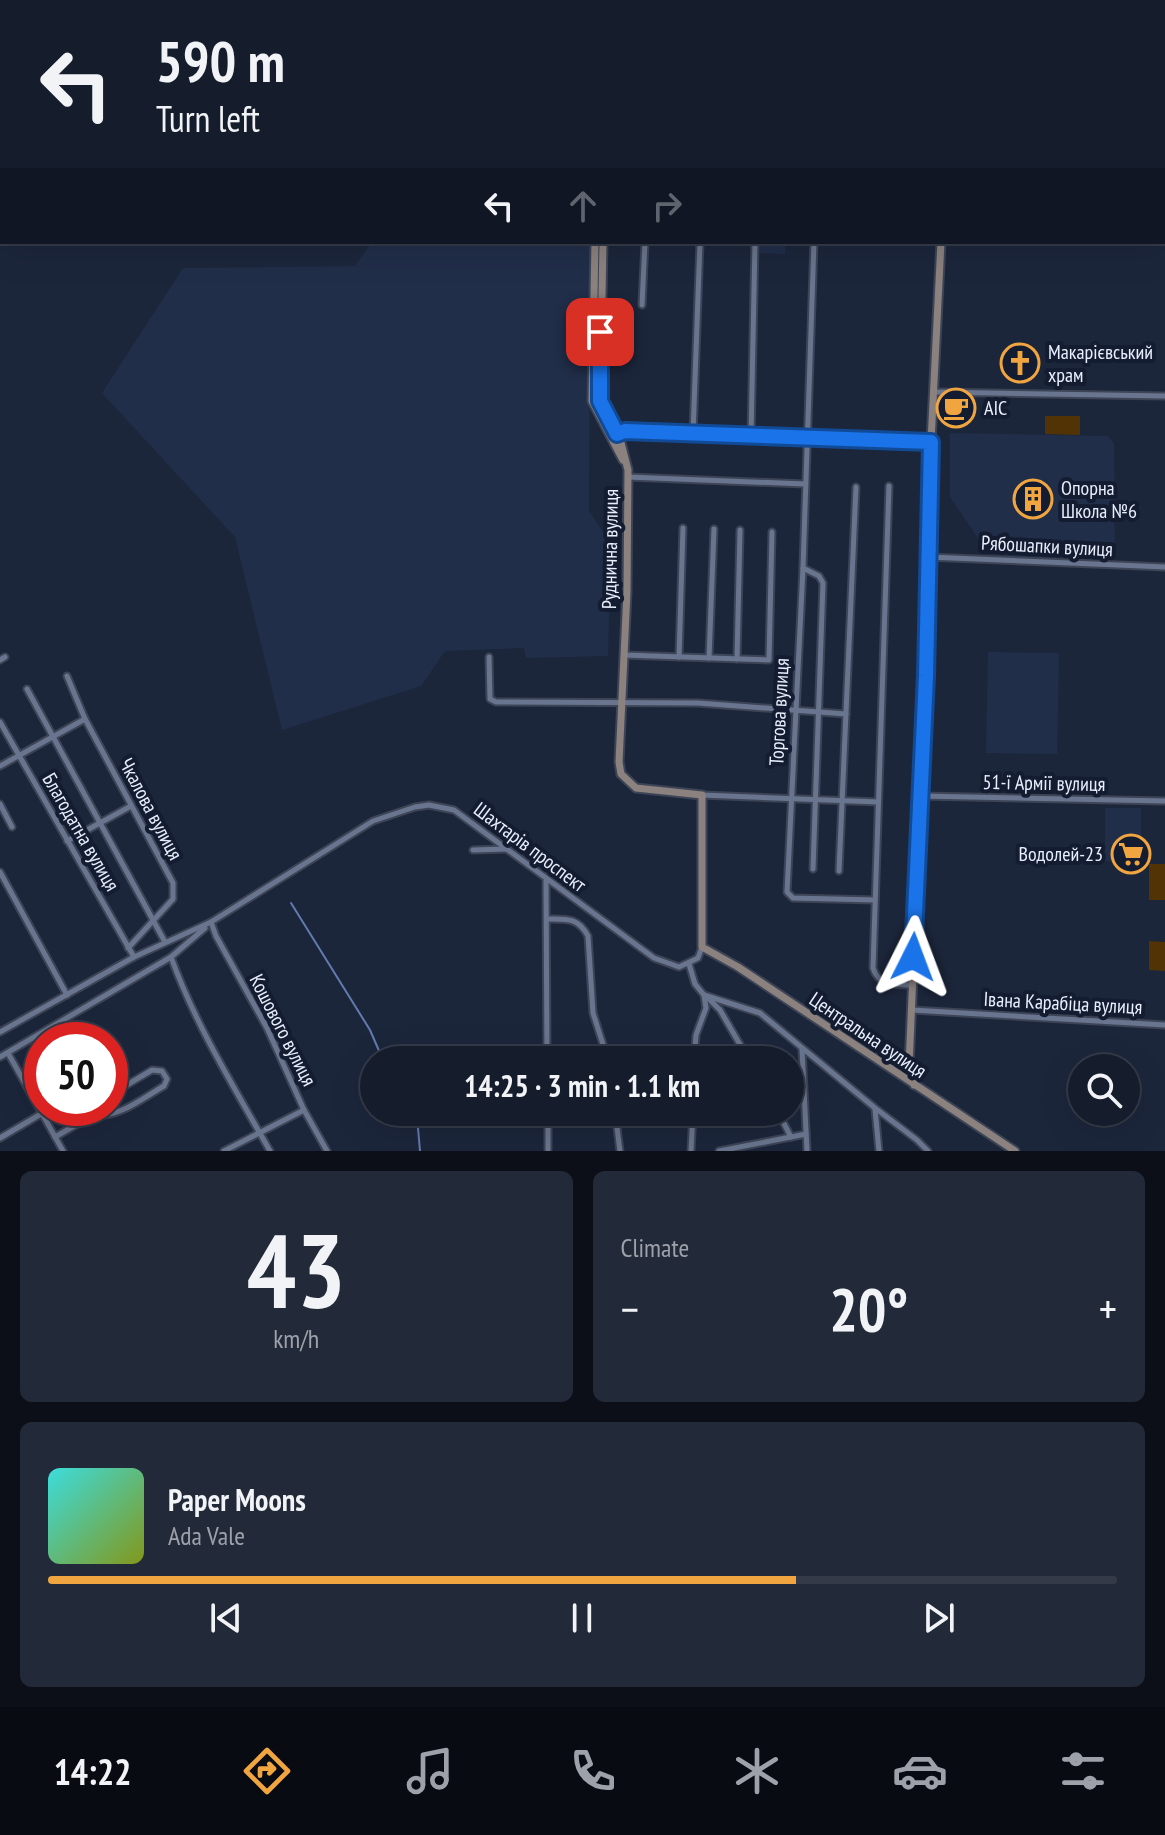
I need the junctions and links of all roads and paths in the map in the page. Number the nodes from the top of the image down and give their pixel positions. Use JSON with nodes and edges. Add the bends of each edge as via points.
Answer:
{"nodes":[{"id":1,"x":595,"y":244,"type":"edge"},
{"id":2,"x":603,"y":244,"type":"edge"},
{"id":3,"x":645,"y":244,"type":"edge"},
{"id":4,"x":700,"y":244,"type":"edge"},
{"id":5,"x":755,"y":244,"type":"edge"},
{"id":6,"x":814,"y":244,"type":"edge"},
{"id":7,"x":941,"y":244,"type":"edge"},
{"id":8,"x":642,"y":305,"type":"dead end"},
{"id":9,"x":933,"y":392,"type":"junction"},
{"id":10,"x":1165,"y":396,"type":"edge"},
{"id":11,"x":617,"y":434,"type":"junction"},
{"id":12,"x":693,"y":434,"type":"junction"},
{"id":13,"x":751,"y":437,"type":"junction"},
{"id":14,"x":806,"y":439,"type":"junction"},
{"id":15,"x":931,"y":442,"type":"junction"},
{"id":16,"x":628,"y":474,"type":"junction"},
{"id":17,"x":805,"y":484,"type":"junction"},
{"id":18,"x":889,"y":486,"type":"dead end"},
{"id":19,"x":856,"y":487,"type":"dead end"},
{"id":20,"x":683,"y":528,"type":"dead end"},
{"id":21,"x":714,"y":529,"type":"dead end"},
{"id":22,"x":740,"y":530,"type":"dead end"},
{"id":23,"x":772,"y":532,"type":"dead end"},
{"id":24,"x":928,"y":557,"type":"junction"},
{"id":25,"x":1165,"y":567,"type":"edge"},
{"id":26,"x":803,"y":568,"type":"junction"},
{"id":27,"x":623,"y":655,"type":"junction"},
{"id":28,"x":489,"y":657,"type":"dead end"},
{"id":29,"x":679,"y":657,"type":"junction"},
{"id":30,"x":709,"y":658,"type":"junction"},
{"id":31,"x":737,"y":659,"type":"junction"},
{"id":32,"x":67,"y":676,"type":"dead end"},
{"id":33,"x":27,"y":689,"type":"dead end"},
{"id":34,"x":620,"y":702,"type":"junction"},
{"id":35,"x":795,"y":709,"type":"junction"},
{"id":36,"x":818,"y":712,"type":"junction"},
{"id":37,"x":846,"y":714,"type":"junction"},
{"id":38,"x":85,"y":719,"type":"junction"},
{"id":39,"x":0,"y":722,"type":"edge"},
{"id":40,"x":53,"y":736,"type":"junction"},
{"id":41,"x":19,"y":756,"type":"junction"},
{"id":42,"x":0,"y":766,"type":"edge"},
{"id":43,"x":702,"y":795,"type":"junction"},
{"id":44,"x":921,"y":796,"type":"junction"},
{"id":45,"x":791,"y":797,"type":"junction"},
{"id":46,"x":814,"y":799,"type":"junction"},
{"id":47,"x":842,"y":800,"type":"junction"},
{"id":48,"x":1165,"y":801,"type":"edge"},
{"id":49,"x":878,"y":802,"type":"junction"},
{"id":50,"x":0,"y":804,"type":"edge"},
{"id":51,"x":131,"y":806,"type":"junction"},
{"id":52,"x":98,"y":823,"type":"junction"},
{"id":53,"x":12,"y":827,"type":"dead end"},
{"id":54,"x":67,"y":841,"type":"junction"},
{"id":55,"x":507,"y":849,"type":"junction"},
{"id":56,"x":473,"y":850,"type":"dead end"},
{"id":57,"x":813,"y":869,"type":"dead end"},
{"id":58,"x":839,"y":871,"type":"dead end"},
{"id":59,"x":0,"y":872,"type":"edge"},
{"id":60,"x":546,"y":880,"type":"junction"},
{"id":61,"x":875,"y":900,"type":"junction"},
{"id":62,"x":547,"y":919,"type":"junction"},
{"id":63,"x":211,"y":922,"type":"junction"},
{"id":64,"x":153,"y":923,"type":"junction"},
{"id":65,"x":165,"y":942,"type":"junction"},
{"id":66,"x":702,"y":947,"type":"junction"},
{"id":67,"x":128,"y":948,"type":"junction"},
{"id":68,"x":134,"y":957,"type":"junction"},
{"id":69,"x":171,"y":957,"type":"junction"},
{"id":70,"x":689,"y":964,"type":"junction"},
{"id":71,"x":912,"y":985,"type":"junction"},
{"id":72,"x":67,"y":995,"type":"junction"},
{"id":73,"x":704,"y":995,"type":"junction"},
{"id":74,"x":911,"y":1010,"type":"junction"},
{"id":75,"x":1165,"y":1025,"type":"edge"},
{"id":76,"x":0,"y":1032,"type":"edge"},
{"id":77,"x":547,"y":1046,"type":"edge"},
{"id":78,"x":604,"y":1046,"type":"edge"},
{"id":79,"x":695,"y":1046,"type":"edge"},
{"id":80,"x":741,"y":1046,"type":"edge"},
{"id":81,"x":800,"y":1046,"type":"edge"},
{"id":82,"x":804,"y":1050,"type":"edge"},
{"id":83,"x":8,"y":1053,"type":"junction"},
{"id":84,"x":0,"y":1057,"type":"edge"},
{"id":85,"x":909,"y":1066,"type":"junction"},
{"id":86,"x":894,"y":1073,"type":"junction"},
{"id":87,"x":24,"y":1083,"type":"edge"},
{"id":88,"x":128,"y":1084,"type":"edge"},
{"id":89,"x":915,"y":1087,"type":"junction"},
{"id":90,"x":804,"y":1091,"type":"edge"},
{"id":91,"x":128,"y":1107,"type":"edge"},
{"id":92,"x":875,"y":1108,"type":"junction"},
{"id":93,"x":304,"y":1110,"type":"junction"},
{"id":94,"x":24,"y":1124,"type":"edge"},
{"id":95,"x":48,"y":1126,"type":"edge"},
{"id":96,"x":74,"y":1126,"type":"edge"},
{"id":97,"x":548,"y":1126,"type":"edge"},
{"id":98,"x":617,"y":1126,"type":"edge"},
{"id":99,"x":692,"y":1126,"type":"edge"},
{"id":100,"x":785,"y":1126,"type":"edge"},
{"id":101,"x":259,"y":1132,"type":"junction"},
{"id":102,"x":806,"y":1134,"type":"junction"},
{"id":103,"x":55,"y":1137,"type":"junction"},
{"id":104,"x":791,"y":1137,"type":"junction"},
{"id":105,"x":0,"y":1138,"type":"edge"},
{"id":106,"x":63,"y":1151,"type":"edge"},
{"id":107,"x":224,"y":1151,"type":"edge"},
{"id":108,"x":270,"y":1151,"type":"edge"},
{"id":109,"x":327,"y":1151,"type":"edge"},
{"id":110,"x":548,"y":1151,"type":"edge"},
{"id":111,"x":620,"y":1151,"type":"edge"},
{"id":112,"x":691,"y":1151,"type":"edge"},
{"id":113,"x":719,"y":1151,"type":"edge"},
{"id":114,"x":807,"y":1151,"type":"edge"},
{"id":115,"x":879,"y":1151,"type":"edge"},
{"id":116,"x":928,"y":1151,"type":"edge"},
{"id":117,"x":1015,"y":1151,"type":"edge"}],
"edges":[{"from":1,"to":16,"type":"main road","via":[[592,401]]},
{"from":2,"to":11,"type":"main road","name":"Руднична вулиця","via":[[600,401]]},
{"from":3,"to":8,"type":"street"},
{"from":4,"to":12,"type":"street"},
{"from":5,"to":13,"type":"street"},
{"from":6,"to":14,"type":"street","name":"Торгова вулиця"},
{"from":7,"to":9,"type":"main road"},
{"from":9,"to":10,"type":"street"},
{"from":9,"to":15,"type":"main road"},
{"from":11,"to":12,"type":"street"},
{"from":11,"to":16,"type":"main road","name":"Руднична вулиця"},
{"from":12,"to":13,"type":"street"},
{"from":13,"to":14,"type":"street"},
{"from":14,"to":15,"type":"street"},
{"from":14,"to":17,"type":"street","name":"Торгова вулиця"},
{"from":15,"to":24,"type":"main road"},
{"from":16,"to":17,"type":"street"},
{"from":16,"to":27,"type":"main road","name":"Руднична вулиця"},
{"from":17,"to":26,"type":"street","name":"Торгова вулиця"},
{"from":18,"to":49,"type":"street"},
{"from":19,"to":37,"type":"street"},
{"from":20,"to":29,"type":"street"},
{"from":21,"to":30,"type":"street"},
{"from":22,"to":31,"type":"street"},
{"from":23,"to":31,"type":"street","via":[[769,660]]},
{"from":24,"to":25,"type":"street","name":"Рябошапки вулиця"},
{"from":24,"to":44,"type":"main road"},
{"from":26,"to":35,"type":"street","name":"Торгова вулиця"},
{"from":26,"to":36,"type":"street","via":[[823,583]]},
{"from":27,"to":29,"type":"street"},
{"from":27,"to":34,"type":"main road","name":"Руднична вулиця"},
{"from":28,"to":34,"type":"street","via":[[490,699],[496,702]]},
{"from":29,"to":30,"type":"street"},
{"from":30,"to":31,"type":"street"},
{"from":32,"to":38,"type":"street","name":"Чкалова вулиця"},
{"from":33,"to":40,"type":"street"},
{"from":34,"to":35,"type":"street"},
{"from":34,"to":43,"type":"main road","name":"Руднична вулиця","via":[[619,762],[627,782],[649,791]]},
{"from":35,"to":36,"type":"street"},
{"from":35,"to":45,"type":"street","name":"Торгова вулиця"},
{"from":36,"to":37,"type":"street"},
{"from":36,"to":46,"type":"street"},
{"from":37,"to":47,"type":"street"},
{"from":38,"to":40,"type":"street"},
{"from":38,"to":51,"type":"street","name":"Чкалова вулиця"},
{"from":39,"to":41,"type":"street","name":"Благодатна вулиця"},
{"from":40,"to":41,"type":"street"},
{"from":40,"to":52,"type":"street"},
{"from":41,"to":42,"type":"street"},
{"from":41,"to":54,"type":"street","name":"Благодатна вулиця"},
{"from":43,"to":45,"type":"street","name":"Руднична вулиця"},
{"from":43,"to":66,"type":"main road"},
{"from":44,"to":48,"type":"street","name":"51-ї Армії вулиця"},
{"from":44,"to":71,"type":"main road"},
{"from":45,"to":46,"type":"street","name":"Руднична вулиця"},
{"from":45,"to":61,"type":"street","name":"Торгова вулиця","via":[[787,892],[793,898]]},
{"from":46,"to":47,"type":"street","name":"Руднична вулиця"},
{"from":46,"to":57,"type":"street"},
{"from":47,"to":49,"type":"street","name":"Руднична вулиця"},
{"from":47,"to":58,"type":"street"},
{"from":49,"to":61,"type":"street"},
{"from":50,"to":53,"type":"street"},
{"from":51,"to":52,"type":"street"},
{"from":51,"to":64,"type":"street","name":"Чкалова вулиця","via":[[173,883],[173,899]]},
{"from":52,"to":54,"type":"street"},
{"from":52,"to":64,"type":"street"},
{"from":54,"to":67,"type":"street","name":"Благодатна вулиця"},
{"from":55,"to":56,"type":"street"},
{"from":55,"to":60,"type":"street","name":"Шахтарів проспект"},
{"from":55,"to":63,"type":"street","name":"Шахтарів проспект","via":[[454,810],[429,805],[399,810]]},
{"from":59,"to":72,"type":"street"},
{"from":60,"to":62,"type":"street"},
{"from":60,"to":70,"type":"street","name":"Шахтарів проспект","via":[[654,958],[679,967]]},
{"from":61,"to":71,"type":"street","via":[[876,978]]},
{"from":62,"to":77,"type":"street"},
{"from":62,"to":78,"type":"street","via":[[572,919],[588,936],[593,1013]]},
{"from":63,"to":65,"type":"street","name":"Шахтарів проспект"},
{"from":63,"to":69,"type":"street","name":"Шахтарів проспект"},
{"from":63,"to":93,"type":"street","name":"Кошового вулиця"},
{"from":64,"to":65,"type":"street"},
{"from":64,"to":67,"type":"street","name":"Чкалова вулиця"},
{"from":65,"to":68,"type":"street","name":"Шахтарів проспект"},
{"from":66,"to":70,"type":"street"},
{"from":66,"to":86,"type":"main road","name":"Центральна вулиця"},
{"from":67,"to":68,"type":"street","name":"Благодатна вулиця"},
{"from":68,"to":72,"type":"street","name":"Шахтарів проспект"},
{"from":69,"to":83,"type":"street","name":"Шахтарів проспект"},
{"from":69,"to":101,"type":"street","via":[[207,1043]]},
{"from":70,"to":73,"type":"street"},
{"from":71,"to":74,"type":"main road"},
{"from":72,"to":76,"type":"street","name":"Шахтарів проспект"},
{"from":73,"to":79,"type":"street","via":[[706,1008]]},
{"from":73,"to":80,"type":"street","via":[[720,1010]]},
{"from":73,"to":81,"type":"street","via":[[760,1013]]},
{"from":74,"to":75,"type":"street","name":"Івана Карабіца вулиця"},
{"from":74,"to":85,"type":"main road"},
{"from":82,"to":92,"type":"street"},
{"from":83,"to":84,"type":"street","name":"Шахтарів проспект"},
{"from":83,"to":87,"type":"street"},
{"from":85,"to":86,"type":"main road"},
{"from":85,"to":89,"type":"main road"},
{"from":86,"to":89,"type":"main road","name":"Центральна вулиця"},
{"from":88,"to":91,"type":"street","via":[[152,1070],[162,1071],[167,1079]]},
{"from":89,"to":117,"type":"main road","name":"Центральна вулиця"},
{"from":90,"to":102,"type":"street"},
{"from":92,"to":115,"type":"street"},
{"from":92,"to":116,"type":"street"},
{"from":93,"to":101,"type":"street"},
{"from":93,"to":109,"type":"street","name":"Кошового вулиця"},
{"from":94,"to":105,"type":"street"},
{"from":95,"to":103,"type":"street"},
{"from":96,"to":103,"type":"street"},
{"from":97,"to":110,"type":"street"},
{"from":98,"to":111,"type":"street"},
{"from":99,"to":112,"type":"street"},
{"from":100,"to":104,"type":"street"},
{"from":101,"to":107,"type":"street"},
{"from":101,"to":108,"type":"street"},
{"from":102,"to":104,"type":"street"},
{"from":102,"to":114,"type":"street"},
{"from":103,"to":106,"type":"street"},
{"from":104,"to":113,"type":"street"}]}
